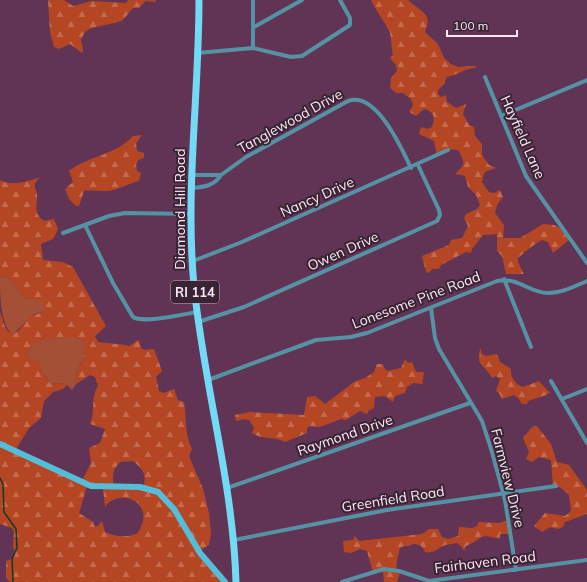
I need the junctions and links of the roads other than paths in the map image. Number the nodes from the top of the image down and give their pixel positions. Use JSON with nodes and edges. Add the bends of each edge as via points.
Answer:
{"nodes":[{"id":1,"x":199,"y":0,"type":"edge"},
{"id":2,"x":253,"y":0,"type":"edge"},
{"id":3,"x":302,"y":0,"type":"edge"},
{"id":4,"x":340,"y":0,"type":"edge"},
{"id":5,"x":254,"y":27,"type":"junction"},
{"id":6,"x":253,"y":48,"type":"junction"},
{"id":7,"x":197,"y":53,"type":"junction"},
{"id":8,"x":485,"y":77,"type":"dead end"},
{"id":9,"x":587,"y":80,"type":"edge"},
{"id":10,"x":501,"y":116,"type":"junction"},
{"id":11,"x":448,"y":150,"type":"dead end"},
{"id":12,"x":418,"y":165,"type":"junction"},
{"id":13,"x":411,"y":168,"type":"junction"},
{"id":14,"x":192,"y":175,"type":"junction"},
{"id":15,"x":221,"y":175,"type":"junction"},
{"id":16,"x":192,"y":188,"type":"junction"},
{"id":17,"x":192,"y":214,"type":"junction"},
{"id":18,"x":85,"y":225,"type":"junction"},
{"id":19,"x":63,"y":233,"type":"dead end"},
{"id":20,"x":193,"y":261,"type":"junction"},
{"id":21,"x":587,"y":263,"type":"edge"},
{"id":22,"x":504,"y":280,"type":"junction"},
{"id":23,"x":587,"y":281,"type":"edge"},
{"id":24,"x":431,"y":308,"type":"junction"},
{"id":25,"x":197,"y":312,"type":"junction"},
{"id":26,"x":198,"y":322,"type":"junction"},
{"id":27,"x":532,"y":347,"type":"dead end"},
{"id":28,"x":207,"y":380,"type":"junction"},
{"id":29,"x":551,"y":381,"type":"dead end"},
{"id":30,"x":587,"y":389,"type":"edge"},
{"id":31,"x":562,"y":399,"type":"junction"},
{"id":32,"x":470,"y":403,"type":"junction"},
{"id":33,"x":587,"y":443,"type":"edge"},
{"id":34,"x":0,"y":444,"type":"edge"},
{"id":35,"x":556,"y":486,"type":"dead end"},
{"id":36,"x":227,"y":488,"type":"junction"},
{"id":37,"x":501,"y":493,"type":"junction"},
{"id":38,"x":234,"y":540,"type":"junction"},
{"id":39,"x":587,"y":560,"type":"edge"},
{"id":40,"x":516,"y":570,"type":"junction"},
{"id":41,"x":429,"y":581,"type":"edge"},
{"id":42,"x":226,"y":582,"type":"edge"},
{"id":43,"x":236,"y":582,"type":"edge"},
{"id":44,"x":342,"y":582,"type":"edge"}],
"edges":[{"from":1,"to":7,"type":"main road","name":"Diamond Hill Road","number":"RI 114"},
{"from":2,"to":5,"type":"street"},
{"from":3,"to":5,"type":"street"},
{"from":4,"to":6,"type":"street","via":[[350,18],[350,25],[306,55],[290,57]]},
{"from":5,"to":6,"type":"street"},
{"from":6,"to":7,"type":"street"},
{"from":7,"to":14,"type":"main road","name":"Diamond Hill Road","number":"RI 114"},
{"from":8,"to":10,"type":"street","name":"Hayfield Lane"},
{"from":9,"to":10,"type":"street"},
{"from":10,"to":21,"type":"street","name":"Hayfield Lane","via":[[526,176]]},
{"from":11,"to":12,"type":"street","name":"Nancy Drive"},
{"from":12,"to":13,"type":"street","name":"Nancy Drive"},
{"from":12,"to":26,"type":"street","name":"Owen Drive","via":[[439,210],[437,221],[244,306]]},
{"from":13,"to":15,"type":"street","name":"Tanglewood Drive","via":[[389,126],[366,103],[357,99],[348,101],[254,152]]},
{"from":13,"to":20,"type":"street","name":"Nancy Drive"},
{"from":14,"to":15,"type":"street"},
{"from":14,"to":16,"type":"main road","name":"Diamond Hill Road","number":"RI 114"},
{"from":15,"to":16,"type":"street","name":"Tanglewood Drive","via":[[208,186]]},
{"from":16,"to":17,"type":"main road","name":"Diamond Hill Road","number":"RI 114"},
{"from":17,"to":18,"type":"street","via":[[126,213]]},
{"from":17,"to":20,"type":"main road","name":"Diamond Hill Road","number":"RI 114"},
{"from":18,"to":19,"type":"street"},
{"from":18,"to":25,"type":"street","via":[[113,283],[133,317],[148,319]]},
{"from":20,"to":25,"type":"main road","name":"Diamond Hill Road","number":"RI 114"},
{"from":22,"to":23,"type":"street","name":"Lonesome Pine Road","via":[[516,281],[548,293]]},
{"from":22,"to":24,"type":"street","name":"Lonesome Pine Road","via":[[482,286]]},
{"from":22,"to":27,"type":"street"},
{"from":24,"to":28,"type":"street","name":"Lonesome Pine Road","via":[[367,333],[316,340]]},
{"from":24,"to":32,"type":"street","name":"Farmview Drive","via":[[439,349]]},
{"from":25,"to":26,"type":"main road","name":"Diamond Hill Road","number":"RI 114"},
{"from":26,"to":28,"type":"main road","name":"Diamond Hill Road","number":"RI 114"},
{"from":28,"to":36,"type":"main road","name":"Diamond Hill Road","number":"RI 114"},
{"from":29,"to":31,"type":"street"},
{"from":30,"to":31,"type":"street"},
{"from":31,"to":33,"type":"street"},
{"from":32,"to":36,"type":"street","name":"Raymond Drive"},
{"from":32,"to":37,"type":"street","name":"Farmview Drive","via":[[486,433]]},
{"from":34,"to":42,"type":"street","via":[[91,486],[140,487],[158,492],[174,509],[200,553]]},
{"from":35,"to":37,"type":"street","name":"Greenfield Road"},
{"from":36,"to":38,"type":"main road","name":"Diamond Hill Road","number":"RI 114"},
{"from":37,"to":38,"type":"street","name":"Greenfield Road","via":[[360,515]]},
{"from":37,"to":40,"type":"street","name":"Farmview Drive","via":[[509,520]]},
{"from":38,"to":43,"type":"main road","name":"Diamond Hill Road","number":"RI 114"},
{"from":39,"to":40,"type":"street","name":"Fairhaven Road"},
{"from":40,"to":41,"type":"street","name":"Fairhaven Road"},
{"from":41,"to":44,"type":"street","name":"Fairhaven Road","via":[[384,569]]}]}
